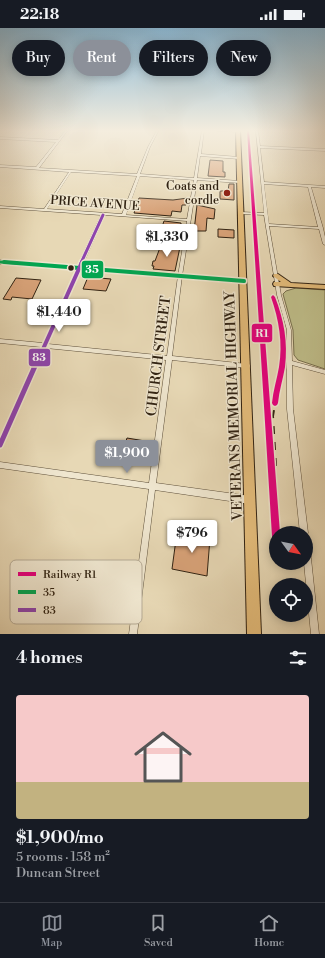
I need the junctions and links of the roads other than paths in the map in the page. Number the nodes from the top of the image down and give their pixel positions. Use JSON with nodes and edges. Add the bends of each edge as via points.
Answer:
{"nodes":[{"id":1,"x":44,"y":158,"type":"edge"},
{"id":2,"x":145,"y":158,"type":"edge"},
{"id":3,"x":200,"y":158,"type":"edge"},
{"id":4,"x":239,"y":158,"type":"edge"},
{"id":5,"x":260,"y":158,"type":"edge"},
{"id":6,"x":0,"y":166,"type":"edge"},
{"id":7,"x":36,"y":169,"type":"junction"},
{"id":8,"x":70,"y":172,"type":"junction"},
{"id":9,"x":138,"y":176,"type":"junction"},
{"id":10,"x":196,"y":179,"type":"junction"},
{"id":11,"x":240,"y":182,"type":"junction"},
{"id":12,"x":263,"y":183,"type":"junction"},
{"id":13,"x":309,"y":186,"type":"junction"},
{"id":14,"x":325,"y":187,"type":"edge"},
{"id":15,"x":0,"y":207,"type":"edge"},
{"id":16,"x":45,"y":210,"type":"junction"},
{"id":17,"x":241,"y":213,"type":"junction"},
{"id":18,"x":103,"y":214,"type":"junction"},
{"id":19,"x":266,"y":214,"type":"junction"},
{"id":20,"x":124,"y":215,"type":"junction"},
{"id":21,"x":189,"y":220,"type":"junction"},
{"id":22,"x":267,"y":225,"type":"junction"},
{"id":23,"x":320,"y":228,"type":"junction"},
{"id":24,"x":325,"y":244,"type":"edge"},
{"id":25,"x":0,"y":262,"type":"edge"},
{"id":26,"x":79,"y":268,"type":"junction"},
{"id":27,"x":180,"y":276,"type":"junction"},
{"id":28,"x":276,"y":276,"type":"junction"},
{"id":29,"x":244,"y":281,"type":"junction"},
{"id":30,"x":277,"y":284,"type":"junction"},
{"id":31,"x":292,"y":285,"type":"junction"},
{"id":32,"x":325,"y":287,"type":"edge"},
{"id":33,"x":0,"y":341,"type":"edge"},
{"id":34,"x":44,"y":345,"type":"junction"},
{"id":35,"x":171,"y":358,"type":"junction"},
{"id":36,"x":289,"y":362,"type":"junction"},
{"id":37,"x":247,"y":366,"type":"junction"},
{"id":38,"x":325,"y":372,"type":"edge"},
{"id":39,"x":0,"y":445,"type":"edge"},
{"id":40,"x":0,"y":465,"type":"edge"},
{"id":41,"x":153,"y":486,"type":"junction"},
{"id":42,"x":251,"y":500,"type":"junction"},
{"id":43,"x":303,"y":526,"type":"edge"},
{"id":44,"x":142,"y":567,"type":"edge"},
{"id":45,"x":308,"y":570,"type":"edge"},
{"id":46,"x":134,"y":624,"type":"edge"},
{"id":47,"x":133,"y":634,"type":"edge"},
{"id":48,"x":254,"y":634,"type":"edge"},
{"id":49,"x":315,"y":634,"type":"edge"}],
"edges":[{"from":1,"to":7,"type":"street"},
{"from":2,"to":9,"type":"street"},
{"from":3,"to":10,"type":"street","name":"CHURCH STREET"},
{"from":4,"to":11,"type":"main road","name":"VETERANS MEMORIAL HIGHWAY"},
{"from":5,"to":12,"type":"street"},
{"from":6,"to":7,"type":"street"},
{"from":7,"to":8,"type":"street"},
{"from":8,"to":9,"type":"street"},
{"from":8,"to":16,"type":"street"},
{"from":9,"to":10,"type":"street"},
{"from":9,"to":20,"type":"street"},
{"from":10,"to":11,"type":"street"},
{"from":10,"to":21,"type":"street","name":"CHURCH STREET"},
{"from":11,"to":17,"type":"main road","name":"VETERANS MEMORIAL HIGHWAY"},
{"from":12,"to":13,"type":"street"},
{"from":12,"to":19,"type":"street"},
{"from":13,"to":14,"type":"street"},
{"from":13,"to":23,"type":"street"},
{"from":15,"to":16,"type":"street","name":"PRICE AVENUE"},
{"from":16,"to":18,"type":"street","name":"PRICE AVENUE"},
{"from":17,"to":19,"type":"street"},
{"from":17,"to":29,"type":"main road","name":"VETERANS MEMORIAL HIGHWAY"},
{"from":18,"to":20,"type":"street","name":"PRICE AVENUE"},
{"from":18,"to":26,"type":"street"},
{"from":19,"to":22,"type":"street"},
{"from":20,"to":21,"type":"street","name":"PRICE AVENUE"},
{"from":21,"to":27,"type":"street","name":"CHURCH STREET"},
{"from":22,"to":23,"type":"street"},
{"from":22,"to":28,"type":"street"},
{"from":23,"to":24,"type":"street"},
{"from":25,"to":26,"type":"main road"},
{"from":26,"to":27,"type":"main road"},
{"from":26,"to":34,"type":"street"},
{"from":27,"to":29,"type":"main road"},
{"from":27,"to":35,"type":"street","name":"CHURCH STREET"},
{"from":28,"to":30,"type":"street"},
{"from":28,"to":31,"type":"main road"},
{"from":29,"to":37,"type":"main road","name":"VETERANS MEMORIAL HIGHWAY"},
{"from":30,"to":31,"type":"main road"},
{"from":30,"to":36,"type":"street","via":[[289,330]]},
{"from":31,"to":32,"type":"main road"},
{"from":33,"to":34,"type":"street"},
{"from":34,"to":35,"type":"street"},
{"from":34,"to":39,"type":"street"},
{"from":35,"to":37,"type":"street"},
{"from":35,"to":41,"type":"street","name":"CHURCH STREET"},
{"from":36,"to":38,"type":"street"},
{"from":36,"to":43,"type":"street","via":[[290,409]]},
{"from":37,"to":42,"type":"main road","name":"VETERANS MEMORIAL HIGHWAY"},
{"from":40,"to":41,"type":"street"},
{"from":41,"to":42,"type":"street"},
{"from":41,"to":44,"type":"street","name":"CHURCH STREET"},
{"from":42,"to":48,"type":"main road","name":"VETERANS MEMORIAL HIGHWAY"},
{"from":45,"to":49,"type":"street"},
{"from":46,"to":47,"type":"street","name":"CHURCH STREET"}]}
